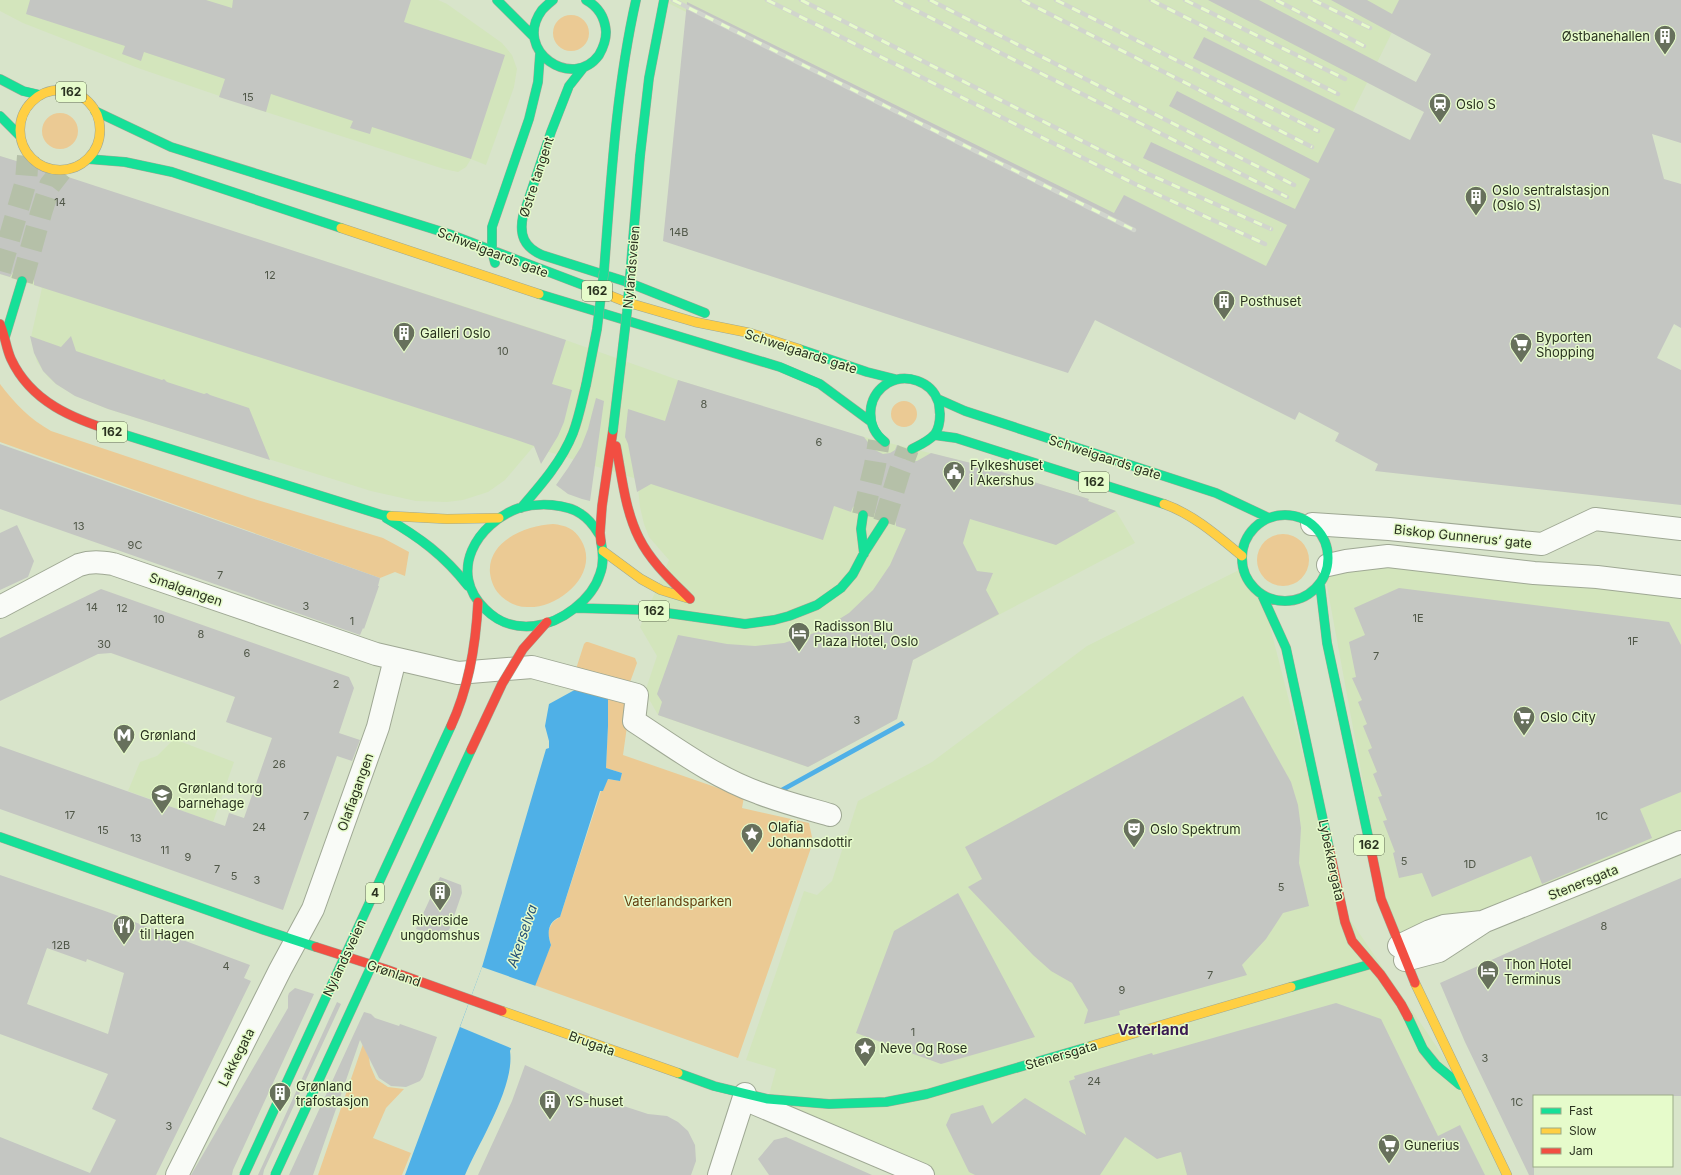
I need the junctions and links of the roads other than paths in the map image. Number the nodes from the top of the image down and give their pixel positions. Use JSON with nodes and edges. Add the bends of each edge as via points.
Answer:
{"nodes":[{"id":1,"x":497,"y":0,"type":"edge"},
{"id":2,"x":553,"y":0,"type":"edge"},
{"id":3,"x":586,"y":0,"type":"edge"},
{"id":4,"x":636,"y":0,"type":"edge"},
{"id":5,"x":664,"y":0,"type":"edge"},
{"id":6,"x":533,"y":36,"type":"junction"},
{"id":7,"x":540,"y":54,"type":"junction"},
{"id":8,"x":584,"y":67,"type":"junction"},
{"id":9,"x":0,"y":79,"type":"edge"},
{"id":10,"x":40,"y":95,"type":"junction"},
{"id":11,"x":95,"y":111,"type":"junction"},
{"id":12,"x":0,"y":116,"type":"edge"},
{"id":13,"x":19,"y":135,"type":"junction"},
{"id":14,"x":88,"y":159,"type":"junction"},
{"id":15,"x":492,"y":226,"type":"junction"},
{"id":16,"x":449,"y":234,"type":"junction"},
{"id":17,"x":492,"y":251,"type":"junction"},
{"id":18,"x":22,"y":281,"type":"tunnel mouth"},
{"id":19,"x":522,"y":289,"type":"junction"},
{"id":20,"x":0,"y":324,"type":"edge"},
{"id":21,"x":750,"y":333,"type":"junction"},
{"id":22,"x":5,"y":337,"type":"junction"},
{"id":23,"x":895,"y":379,"type":"junction"},
{"id":24,"x":938,"y":399,"type":"junction"},
{"id":25,"x":870,"y":421,"type":"junction"},
{"id":26,"x":613,"y":430,"type":"junction"},
{"id":27,"x":934,"y":435,"type":"junction"},
{"id":28,"x":881,"y":440,"type":"tunnel mouth"},
{"id":29,"x":912,"y":448,"type":"tunnel mouth"},
{"id":30,"x":521,"y":508,"type":"junction"},
{"id":31,"x":382,"y":515,"type":"junction"},
{"id":32,"x":863,"y":515,"type":"tunnel mouth"},
{"id":33,"x":499,"y":518,"type":"junction"},
{"id":34,"x":1269,"y":518,"type":"junction"},
{"id":35,"x":884,"y":522,"type":"tunnel mouth"},
{"id":36,"x":1312,"y":524,"type":"junction"},
{"id":37,"x":1681,"y":529,"type":"edge"},
{"id":38,"x":599,"y":534,"type":"junction"},
{"id":39,"x":603,"y":551,"type":"junction"},
{"id":40,"x":864,"y":554,"type":"junction"},
{"id":41,"x":1242,"y":556,"type":"junction"},
{"id":42,"x":1324,"y":575,"type":"junction"},
{"id":43,"x":468,"y":586,"type":"junction"},
{"id":44,"x":1681,"y":587,"type":"edge"},
{"id":45,"x":1262,"y":595,"type":"junction"},
{"id":46,"x":478,"y":602,"type":"junction"},
{"id":47,"x":0,"y":607,"type":"edge"},
{"id":48,"x":575,"y":608,"type":"junction"},
{"id":49,"x":708,"y":609,"type":"dead end"},
{"id":50,"x":547,"y":622,"type":"junction"},
{"id":51,"x":732,"y":623,"type":"junction"},
{"id":52,"x":386,"y":656,"type":"junction"},
{"id":53,"x":830,"y":815,"type":"dead end"},
{"id":54,"x":0,"y":837,"type":"edge"},
{"id":55,"x":1681,"y":842,"type":"edge"},
{"id":56,"x":296,"y":940,"type":"junction"},
{"id":57,"x":1397,"y":955,"type":"junction"},
{"id":58,"x":1381,"y":960,"type":"dead end"},
{"id":59,"x":1370,"y":964,"type":"junction"},
{"id":60,"x":470,"y":999,"type":"joint"},
{"id":61,"x":714,"y":1086,"type":"joint"},
{"id":62,"x":1467,"y":1092,"type":"junction"},
{"id":63,"x":744,"y":1096,"type":"junction"},
{"id":64,"x":177,"y":1175,"type":"edge"},
{"id":65,"x":244,"y":1175,"type":"edge"},
{"id":66,"x":275,"y":1175,"type":"edge"},
{"id":67,"x":720,"y":1175,"type":"edge"},
{"id":68,"x":923,"y":1175,"type":"edge"},
{"id":69,"x":1507,"y":1175,"type":"edge"}],
"edges":[{"from":1,"to":6,"type":"main road","number":"162"},
{"from":2,"to":6,"type":"main road","via":[[538,14]]},
{"from":3,"to":8,"type":"main road","number":"162","via":[[592,2],[601,12],[606,24],[607,37],[603,49],[595,60]]},
{"from":4,"to":30,"type":"main road","name":"Nylandsveien","number":"162","bridge":true,"via":[[616,116],[600,302],[586,385],[568,445],[551,472]]},
{"from":5,"to":26,"type":"main road","name":"Nylandsveien","number":"162","bridge":true,"via":[[643,120],[627,312]]},
{"from":6,"to":7,"type":"main road","number":"162"},
{"from":7,"to":8,"type":"main road","via":[[552,64],[568,69]]},
{"from":7,"to":15,"type":"main road","name":"Østre tangent","number":"162","via":[[538,82],[529,118]]},
{"from":8,"to":21,"type":"main road","name":"Østre tangent","number":"162","via":[[570,86],[553,126],[523,216],[520,232],[526,245],[539,254],[650,290]]},
{"from":9,"to":10,"type":"main road","via":[[23,91]]},
{"from":10,"to":11,"type":"main road","number":"162","via":[[56,90],[72,92],[89,103]]},
{"from":10,"to":13,"type":"main road","number":"162","via":[[30,102],[24,112]]},
{"from":11,"to":14,"type":"main road","number":"162","via":[[100,131],[97,145]]},
{"from":11,"to":16,"type":"main road","name":"Schweigaards gate","number":"162","via":[[171,147]]},
{"from":12,"to":13,"type":"main road"},
{"from":13,"to":14,"type":"main road","number":"162","via":[[28,156],[43,168],[71,169]]},
{"from":14,"to":19,"type":"main road","name":"Schweigaards gate","number":"162","via":[[125,162],[172,172]]},
{"from":15,"to":16,"type":"main road","number":"162","via":[[474,237]]},
{"from":15,"to":17,"type":"main road","name":"Østre tangent","number":"162"},
{"from":16,"to":17,"type":"main road","name":"Schweigaards gate","number":"162"},
{"from":17,"to":19,"type":"main road","name":"Østre tangent","number":"162","via":[[500,272]]},
{"from":17,"to":21,"type":"main road","name":"Schweigaards gate","number":"162","via":[[626,302],[695,322]]},
{"from":18,"to":22,"type":"main road"},
{"from":19,"to":25,"type":"main road","name":"Schweigaards gate","number":"162","via":[[780,367],[820,384]]},
{"from":20,"to":22,"type":"main road","number":"162"},
{"from":21,"to":23,"type":"main road","name":"Schweigaards gate","number":"162"},
{"from":22,"to":31,"type":"main road","number":"162","via":[[11,359],[22,379],[42,400],[57,410],[92,425]]},
{"from":23,"to":24,"type":"main road","name":"Schweigaards gate","number":"162","via":[[915,379],[925,383]]},
{"from":23,"to":25,"type":"main road","via":[[883,385],[874,396],[870,408]]},
{"from":24,"to":27,"type":"main road","via":[[942,411],[940,424]]},
{"from":24,"to":34,"type":"main road","name":"Schweigaards gate","number":"162","via":[[972,413],[1216,493]]},
{"from":25,"to":28,"type":"main road","name":"Schweigaards gate","number":"162"},
{"from":26,"to":38,"type":"main road","name":"Nylandsveien","number":"162"},
{"from":26,"to":39,"type":"main road","number":"162","via":[[628,509],[639,538],[669,577],[693,601],[661,590],[623,567]]},
{"from":27,"to":29,"type":"main road","via":[[923,445]]},
{"from":27,"to":41,"type":"main road","name":"Schweigaards gate","number":"162","via":[[956,438],[1179,509]]},
{"from":30,"to":33,"type":"main road","name":"Nylandsveien","number":"162"},
{"from":30,"to":38,"type":"main road","name":"Nylandsveien","number":"162","via":[[550,505],[571,508],[589,520]]},
{"from":31,"to":33,"type":"main road","number":"162","via":[[447,519]]},
{"from":31,"to":43,"type":"main road","number":"162","via":[[432,547]]},
{"from":32,"to":40,"type":"main road","via":[[861,529]]},
{"from":33,"to":43,"type":"main road","name":"Nylandsveien","number":"162","via":[[484,529],[471,550]]},
{"from":34,"to":36,"type":"main road","via":[[1285,515]]},
{"from":34,"to":41,"type":"main road","number":"162","via":[[1249,534]]},
{"from":35,"to":40,"type":"main road","number":"162"},
{"from":36,"to":37,"type":"street","name":"Biskop Gunnerus’ gate","via":[[1542,544],[1595,519]]},
{"from":36,"to":42,"type":"main road","number":"162","via":[[1326,543],[1328,552]]},
{"from":38,"to":39,"type":"main road","name":"Nylandsveien","number":"162"},
{"from":39,"to":48,"type":"main road","name":"Nylandsveien","number":"162","via":[[598,581],[588,596]]},
{"from":40,"to":51,"type":"main road","number":"162","via":[[850,578],[815,605],[786,618],[758,623]]},
{"from":41,"to":45,"type":"main road","number":"162","via":[[1243,568],[1251,585]]},
{"from":42,"to":44,"type":"street","via":[[1346,561],[1388,556]]},
{"from":42,"to":45,"type":"main road","via":[[1309,594],[1298,599],[1280,600]]},
{"from":42,"to":57,"type":"main road","name":"Lybekkergata","number":"162","via":[[1327,643],[1379,891]]},
{"from":43,"to":46,"type":"main road","name":"Nylandsveien","number":"162"},
{"from":45,"to":59,"type":"main road","name":"Lybekkergata","number":"162","via":[[1286,648],[1345,922],[1352,941]]},
{"from":46,"to":50,"type":"main road","name":"Nylandsveien","number":"162","via":[[490,614],[514,626],[531,626]]},
{"from":46,"to":65,"type":"main road","name":"Nylandsveien","number":"4","bridge":true,"via":[[478,625],[472,665],[462,700]]},
{"from":47,"to":52,"type":"street","name":"Smalgangen","via":[[79,565],[100,562],[113,564]]},
{"from":48,"to":50,"type":"main road","name":"Nylandsveien","number":"162"},
{"from":48,"to":51,"type":"main road","number":"162","via":[[646,610]]},
{"from":49,"to":51,"type":"main road"},
{"from":50,"to":66,"type":"main road","name":"Nylandsveien","number":"4","bridge":true,"via":[[523,649],[502,684]]},
{"from":52,"to":53,"type":"street","name":"Smalgangen","via":[[458,673],[532,667],[637,695],[634,721],[674,748],[718,774],[759,793]]},
{"from":52,"to":56,"type":"street","name":"Olafiagangen","via":[[375,735],[313,909]]},
{"from":54,"to":56,"type":"main road","name":"Grønland"},
{"from":55,"to":57,"type":"street","name":"Stenersgata","via":[[1485,921],[1439,951]]},
{"from":56,"to":60,"type":"main road","name":"Grønland"},
{"from":56,"to":64,"type":"street","name":"Lakkegata"},
{"from":57,"to":62,"type":"main road","name":"Lybekkergata","number":"162"},
{"from":58,"to":59,"type":"main road","name":"Stenersgata"},
{"from":59,"to":62,"type":"main road","name":"Lybekkergata","number":"162","via":[[1401,1004],[1423,1049],[1436,1065]]},
{"from":59,"to":63,"type":"main road","name":"Stenersgata","via":[[910,1097],[886,1102],[830,1104]]},
{"from":60,"to":61,"type":"main road","name":"Brugata"},
{"from":61,"to":63,"type":"street","name":"Brugata"},
{"from":62,"to":69,"type":"main road","name":"Lybekkergata","number":"162"},
{"from":63,"to":67,"type":"street"},
{"from":63,"to":68,"type":"street","name":"Brugata"}]}
